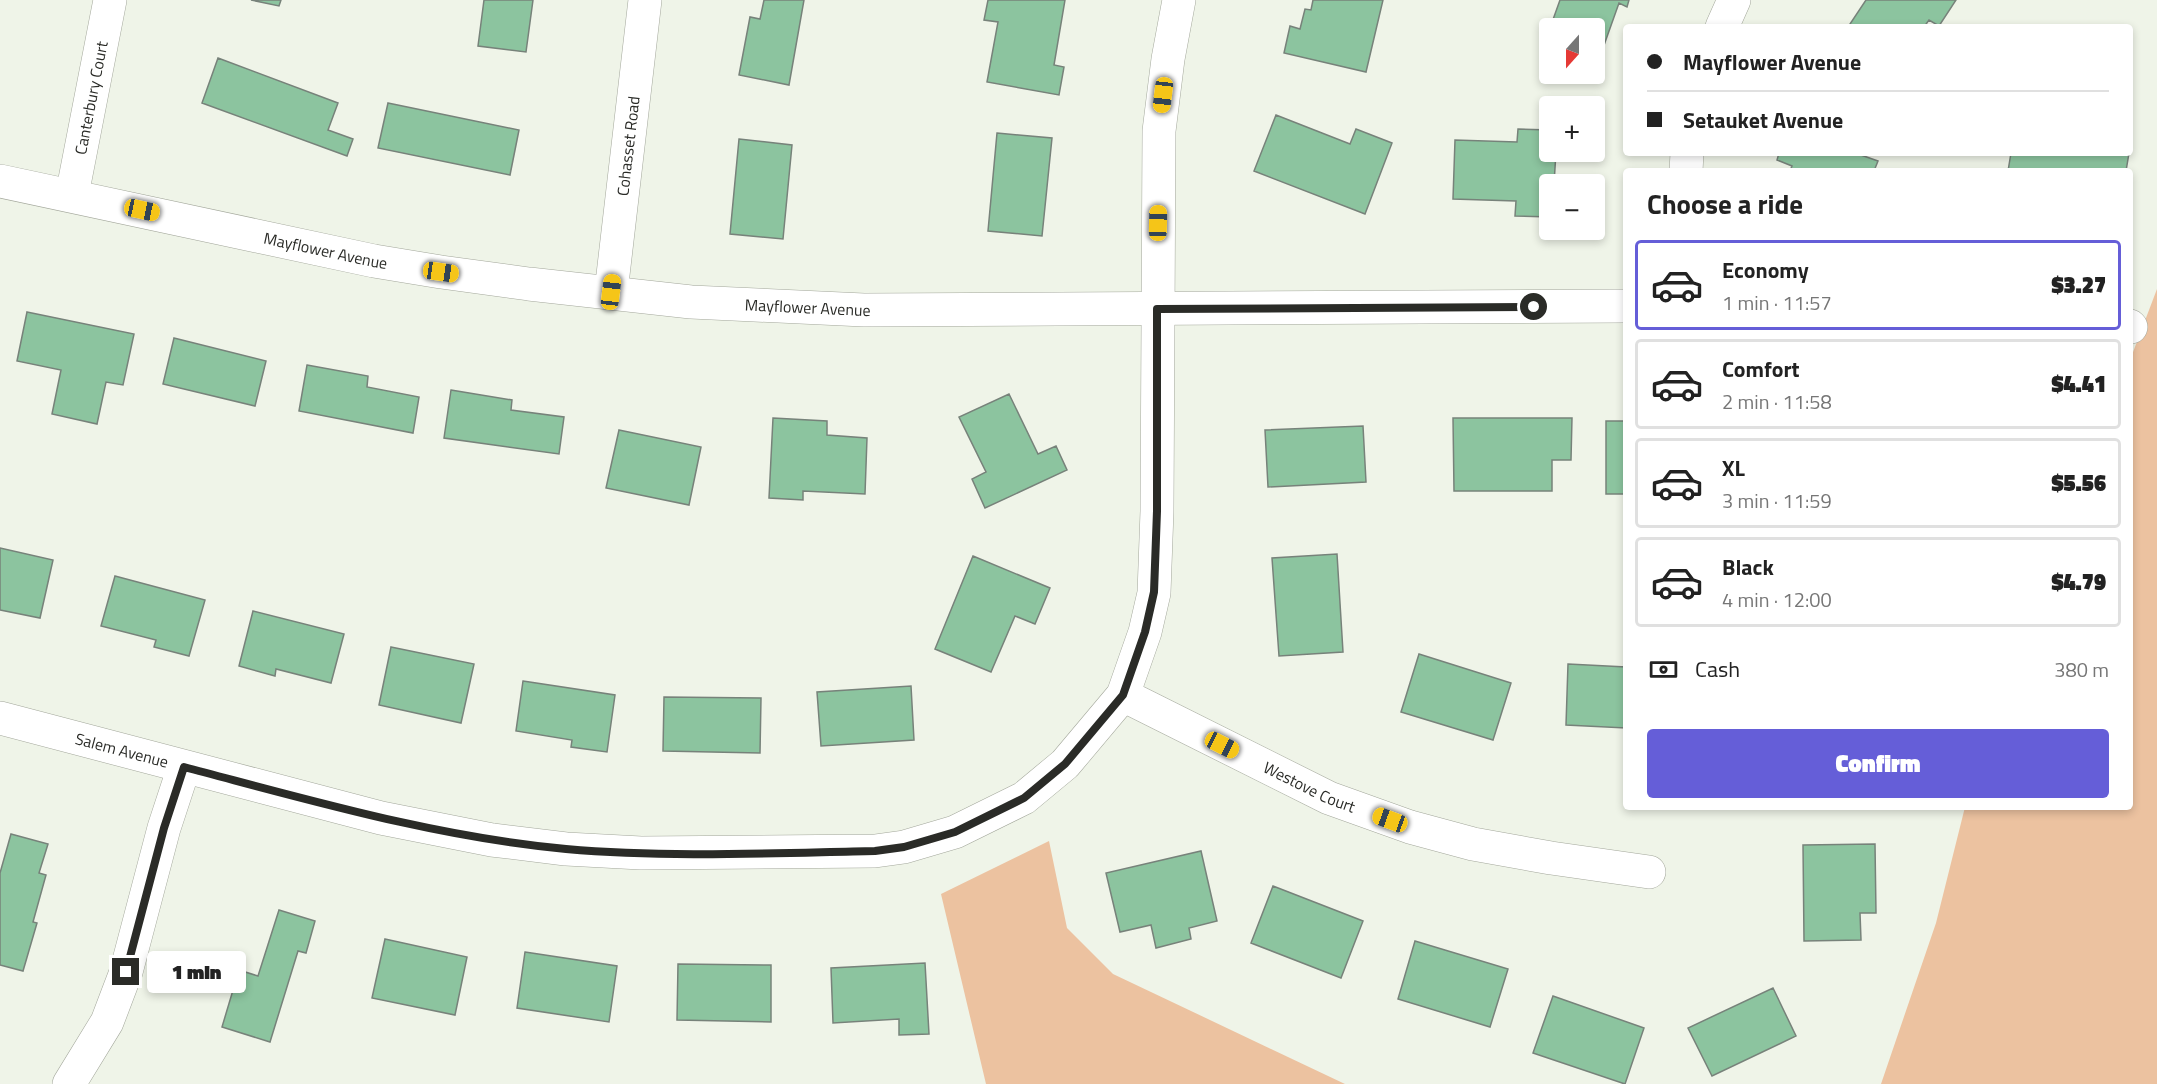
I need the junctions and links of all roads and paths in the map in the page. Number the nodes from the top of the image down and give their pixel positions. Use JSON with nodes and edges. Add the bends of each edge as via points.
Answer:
{"nodes":[{"id":1,"x":110,"y":0,"type":"edge"},
{"id":2,"x":645,"y":0,"type":"edge"},
{"id":3,"x":1179,"y":0,"type":"edge"},
{"id":4,"x":1734,"y":0,"type":"edge"},
{"id":5,"x":1723,"y":24,"type":"edge"},
{"id":6,"x":0,"y":181,"type":"edge"},
{"id":7,"x":72,"y":195,"type":"junction"},
{"id":8,"x":611,"y":292,"type":"junction"},
{"id":9,"x":1623,"y":306,"type":"edge"},
{"id":10,"x":1157,"y":309,"type":"junction"},
{"id":11,"x":1123,"y":695,"type":"junction"},
{"id":12,"x":0,"y":718,"type":"edge"},
{"id":13,"x":184,"y":767,"type":"junction"},
{"id":14,"x":1649,"y":872,"type":"dead end"},
{"id":15,"x":69,"y":1084,"type":"edge"}],
"edges":[{"from":1,"to":7,"type":"street","name":"Canterbury Court"},
{"from":2,"to":8,"type":"street","name":"Cohasset Road"},
{"from":3,"to":10,"type":"street","name":"Salem Avenue","via":[[1159,131]]},
{"from":4,"to":5,"type":"street"},
{"from":6,"to":7,"type":"street","name":"Mayflower Avenue"},
{"from":7,"to":8,"type":"street","name":"Mayflower Avenue","via":[[374,261]]},
{"from":8,"to":10,"type":"street","name":"Mayflower Avenue","via":[[691,302],[864,310]]},
{"from":9,"to":10,"type":"street","name":"Mayflower Avenue"},
{"from":10,"to":11,"type":"street","name":"Salem Avenue","via":[[1154,592]]},
{"from":11,"to":13,"type":"street","name":"Salem Avenue","via":[[1065,764],[1024,798],[955,832],[875,851],[641,854],[492,840],[381,818]]},
{"from":11,"to":14,"type":"street","name":"Westove Court","via":[[1329,798],[1410,827],[1473,844]]},
{"from":12,"to":13,"type":"street","name":"Salem Avenue"},
{"from":13,"to":15,"type":"street","via":[[126,972],[107,1022]]}]}
